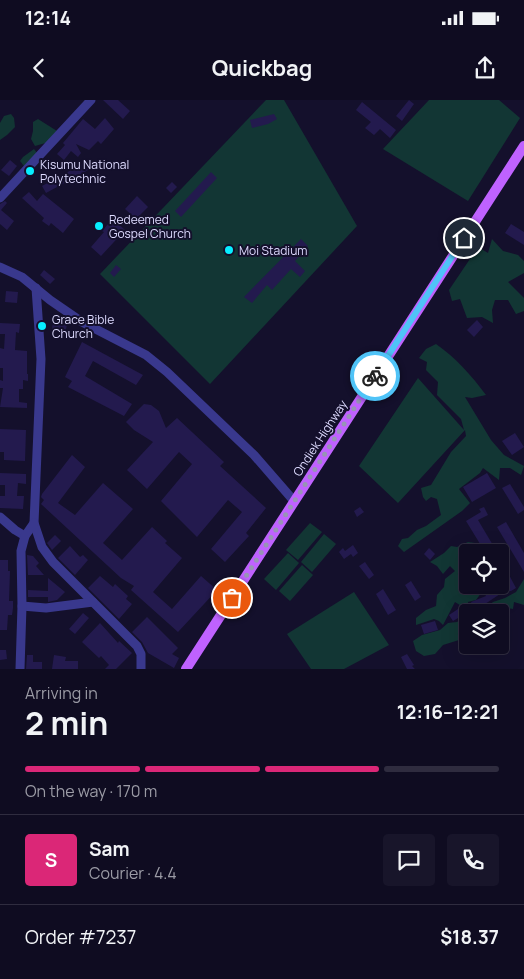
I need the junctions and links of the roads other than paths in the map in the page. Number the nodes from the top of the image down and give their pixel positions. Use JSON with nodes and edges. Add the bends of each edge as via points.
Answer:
{"nodes":[{"id":1,"x":91,"y":100,"type":"edge"},
{"id":2,"x":524,"y":146,"type":"edge"},
{"id":3,"x":0,"y":198,"type":"edge"},
{"id":4,"x":0,"y":267,"type":"edge"},
{"id":5,"x":36,"y":288,"type":"junction"},
{"id":6,"x":294,"y":501,"type":"junction"},
{"id":7,"x":0,"y":517,"type":"edge"},
{"id":8,"x":34,"y":523,"type":"junction"},
{"id":9,"x":25,"y":536,"type":"junction"},
{"id":10,"x":93,"y":602,"type":"junction"},
{"id":11,"x":22,"y":606,"type":"junction"},
{"id":12,"x":20,"y":669,"type":"edge"},
{"id":13,"x":141,"y":669,"type":"edge"},
{"id":14,"x":186,"y":669,"type":"edge"}],
"edges":[{"from":1,"to":3,"type":"street"},
{"from":2,"to":6,"type":"main road","name":"Ondiek Highway"},
{"from":4,"to":5,"type":"street"},
{"from":5,"to":6,"type":"street","via":[[82,322],[146,355],[168,372],[254,455]]},
{"from":5,"to":8,"type":"street","via":[[40,359]]},
{"from":6,"to":14,"type":"main road","name":"Ondiek Highway"},
{"from":7,"to":9,"type":"street"},
{"from":8,"to":9,"type":"street"},
{"from":8,"to":10,"type":"street","via":[[47,554]]},
{"from":9,"to":11,"type":"street","via":[[21,551]]},
{"from":10,"to":11,"type":"street","via":[[46,608]]},
{"from":10,"to":13,"type":"street","via":[[137,646],[141,654]]},
{"from":11,"to":12,"type":"street"}]}
